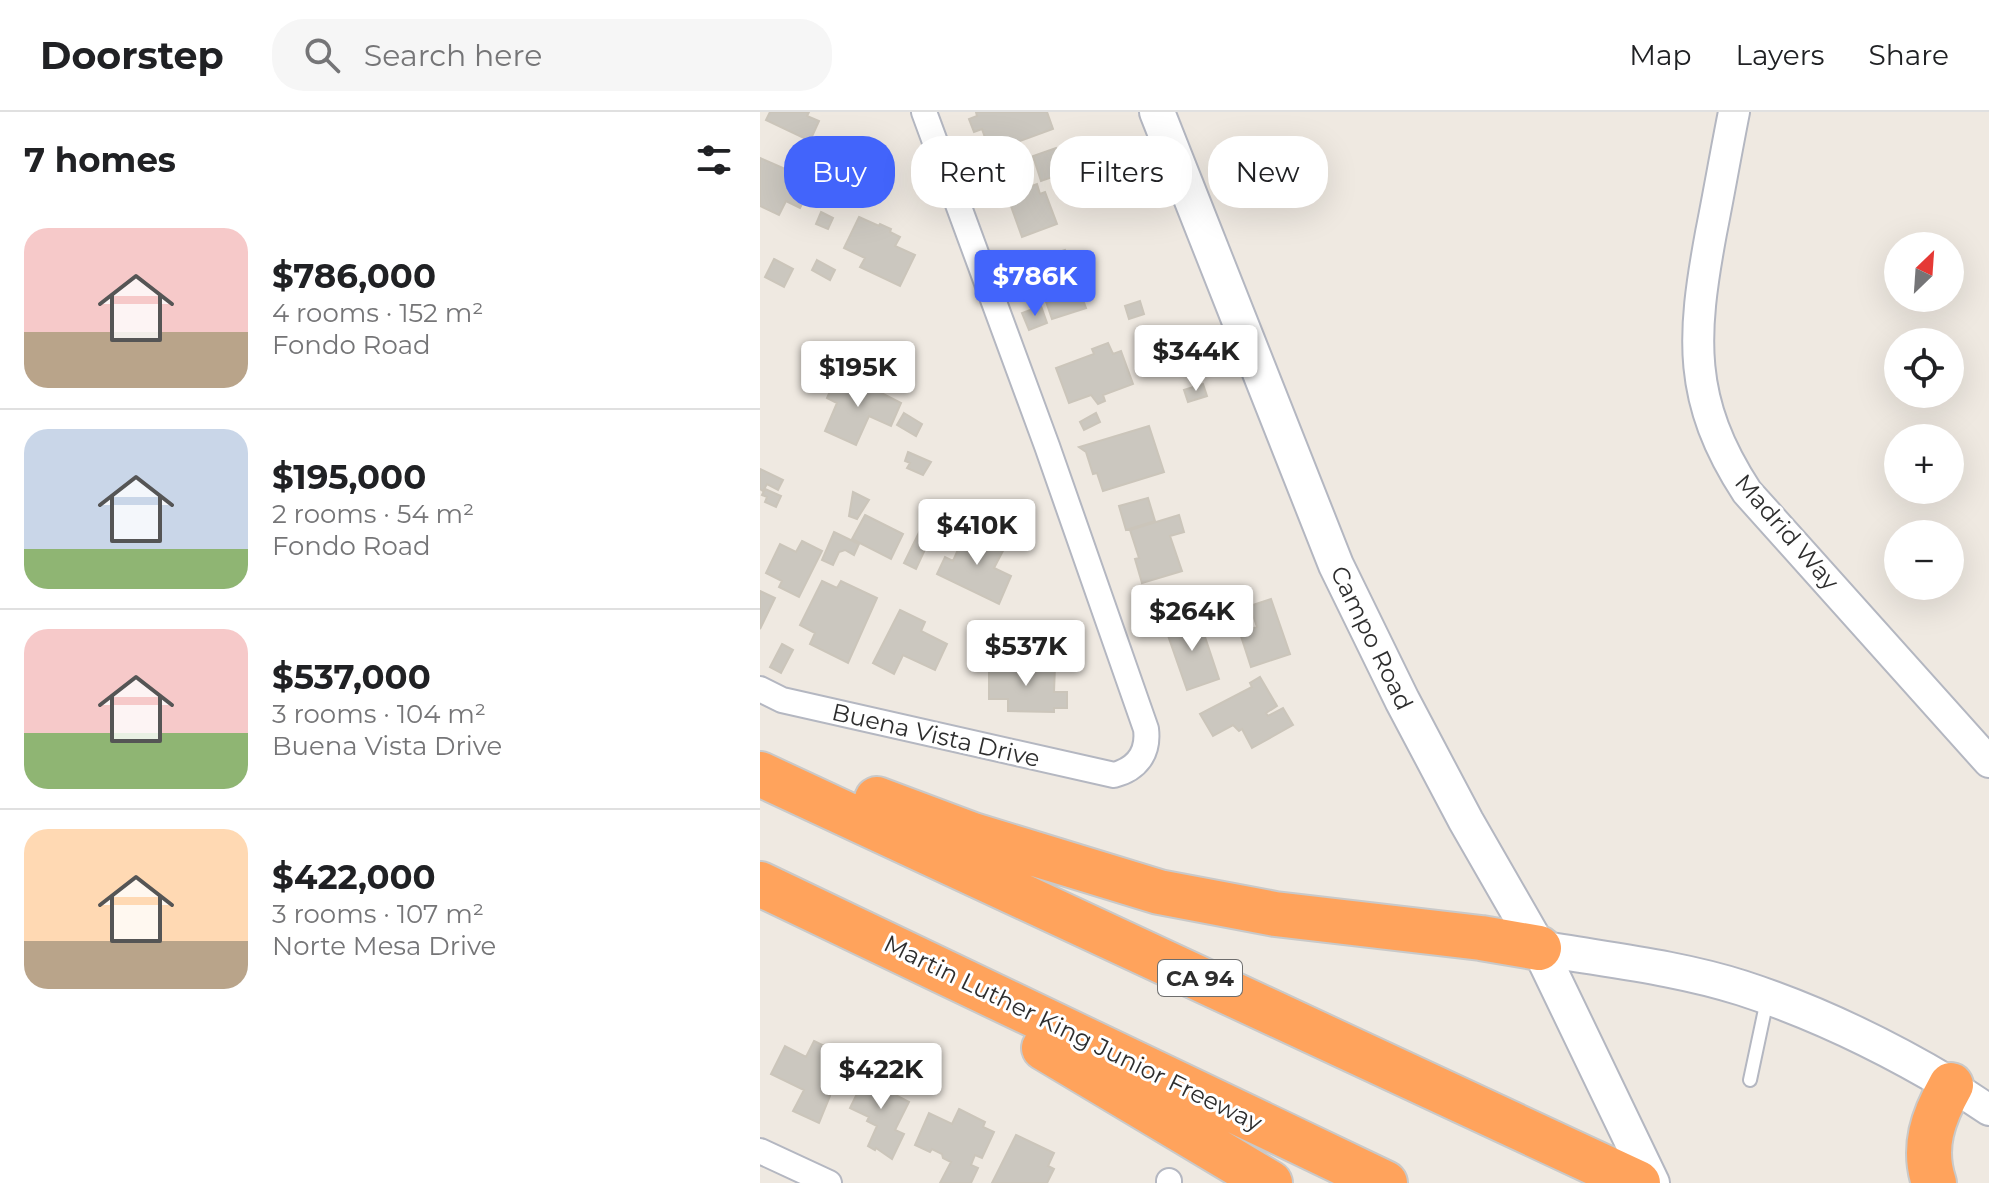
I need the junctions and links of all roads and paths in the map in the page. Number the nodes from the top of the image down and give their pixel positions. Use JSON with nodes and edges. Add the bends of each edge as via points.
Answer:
{"nodes":[{"id":1,"x":924,"y":112,"type":"edge"},
{"id":2,"x":1157,"y":112,"type":"edge"},
{"id":3,"x":1734,"y":112,"type":"edge"},
{"id":4,"x":760,"y":689,"type":"edge"},
{"id":5,"x":760,"y":756,"type":"edge"},
{"id":6,"x":1989,"y":762,"type":"edge"},
{"id":7,"x":760,"y":774,"type":"edge"},
{"id":8,"x":760,"y":884,"type":"edge"},
{"id":9,"x":1539,"y":948,"type":"junction"},
{"id":10,"x":940,"y":970,"type":"junction"},
{"id":11,"x":1768,"y":997,"type":"junction"},
{"id":12,"x":1750,"y":1080,"type":"dead end"},
{"id":13,"x":1951,"y":1085,"type":"junction"},
{"id":14,"x":1989,"y":1110,"type":"edge"},
{"id":15,"x":760,"y":1151,"type":"edge"},
{"id":16,"x":1636,"y":1163,"type":"edge"},
{"id":17,"x":829,"y":1183,"type":"edge"},
{"id":18,"x":1270,"y":1183,"type":"edge"},
{"id":19,"x":1385,"y":1183,"type":"edge"},
{"id":20,"x":1652,"y":1183,"type":"edge"},
{"id":21,"x":1934,"y":1183,"type":"edge"}],
"edges":[{"from":1,"to":4,"type":"street","name":"Buena Vista Drive","via":[[1047,446],[1146,729],[1146,746],[1131,769],[1114,775],[782,700]]},
{"from":2,"to":9,"type":"main road","name":"Campo Road","via":[[1336,565],[1416,727]]},
{"from":3,"to":6,"type":"street","name":"Madrid Way","via":[[1697,321],[1699,373],[1711,423],[1747,492]]},
{"from":5,"to":9,"type":"highway","via":[[973,835],[1159,892],[1275,914]]},
{"from":7,"to":16,"type":"highway","number":"CA 94"},
{"from":8,"to":10,"type":"highway","name":"Martin Luther King Junior Freeway"},
{"from":9,"to":11,"type":"main road","via":[[1656,967]]},
{"from":9,"to":16,"type":"main road","name":"Campo Road"},
{"from":10,"to":18,"type":"highway","via":[[1011,1028]]},
{"from":10,"to":19,"type":"highway","name":"Martin Luther King Junior Freeway"},
{"from":11,"to":12,"type":"lane"},
{"from":11,"to":13,"type":"main road","via":[[1871,1039]]},
{"from":13,"to":14,"type":"street"},
{"from":13,"to":21,"type":"highway","via":[[1928,1139]]},
{"from":15,"to":17,"type":"street"},
{"from":16,"to":20,"type":"main road","name":"Campo Road"}]}
